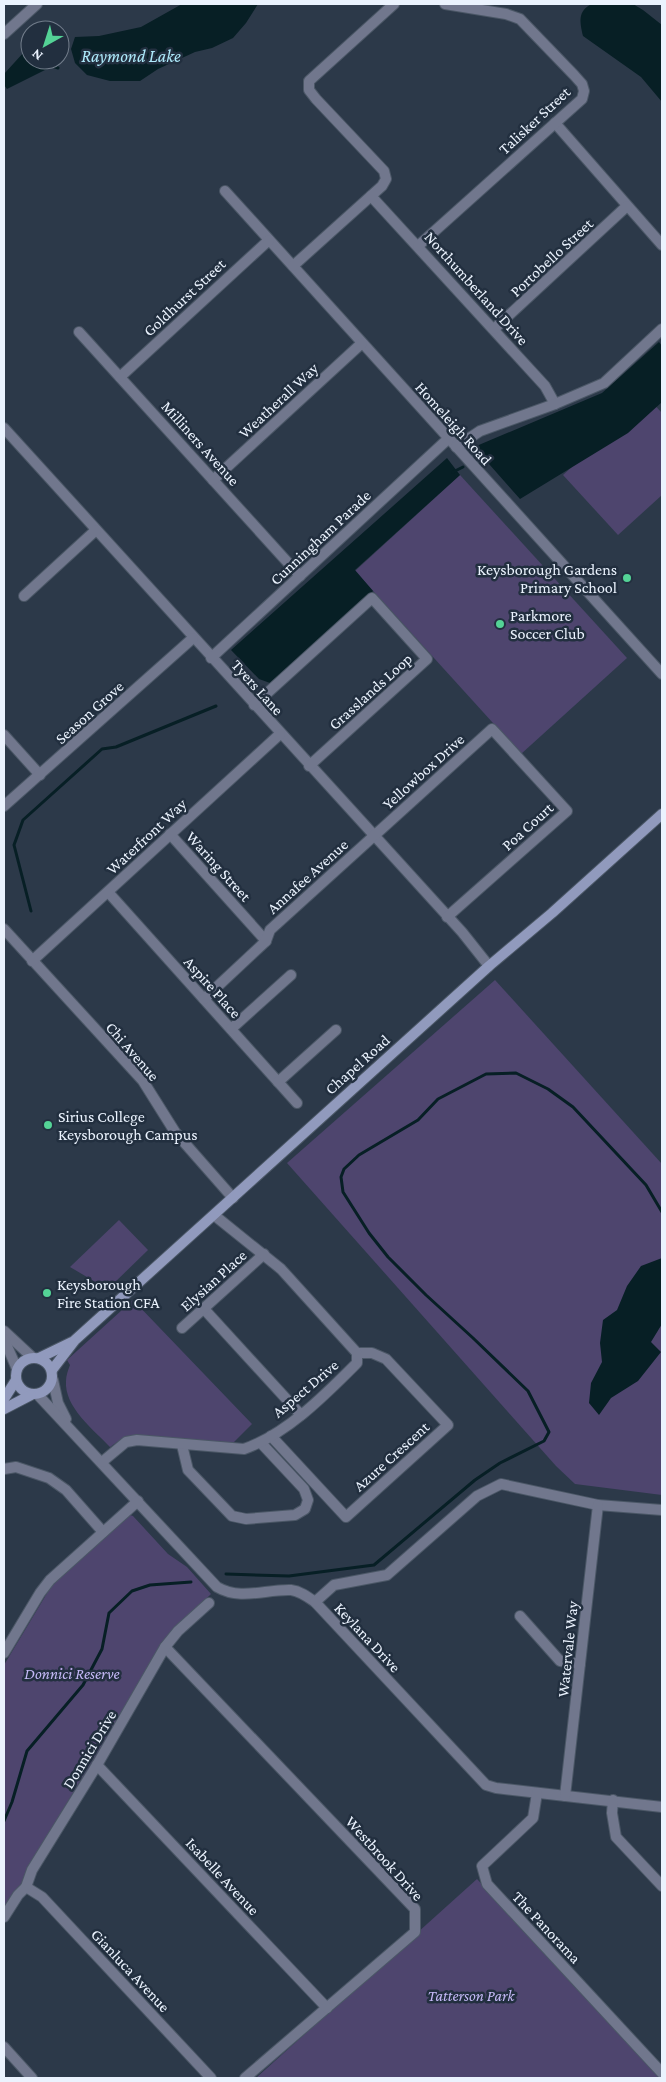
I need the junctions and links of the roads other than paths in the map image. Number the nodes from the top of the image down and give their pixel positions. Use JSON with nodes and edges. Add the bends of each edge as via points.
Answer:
{"nodes":[{"id":1,"x":37,"y":4,"type":"edge"},
{"id":2,"x":394,"y":4,"type":"edge"},
{"id":3,"x":445,"y":4,"type":"edge"},
{"id":4,"x":4,"y":34,"type":"edge"},
{"id":5,"x":555,"y":123,"type":"junction"},
{"id":6,"x":225,"y":190,"type":"dead end"},
{"id":7,"x":371,"y":196,"type":"junction"},
{"id":8,"x":628,"y":206,"type":"junction"},
{"id":9,"x":269,"y":240,"type":"junction"},
{"id":10,"x":662,"y":245,"type":"edge"},
{"id":11,"x":418,"y":246,"type":"junction"},
{"id":12,"x":293,"y":266,"type":"junction"},
{"id":13,"x":494,"y":329,"type":"junction"},
{"id":14,"x":662,"y":330,"type":"edge"},
{"id":15,"x":79,"y":332,"type":"dead end"},
{"id":16,"x":362,"y":343,"type":"junction"},
{"id":17,"x":120,"y":377,"type":"junction"},
{"id":18,"x":555,"y":404,"type":"junction"},
{"id":19,"x":4,"y":428,"type":"edge"},
{"id":20,"x":449,"y":438,"type":"junction"},
{"id":21,"x":456,"y":447,"type":"junction"},
{"id":22,"x":213,"y":480,"type":"junction"},
{"id":23,"x":96,"y":530,"type":"junction"},
{"id":24,"x":300,"y":576,"type":"junction"},
{"id":25,"x":24,"y":596,"type":"dead end"},
{"id":26,"x":194,"y":638,"type":"junction"},
{"id":27,"x":211,"y":658,"type":"junction"},
{"id":28,"x":662,"y":674,"type":"edge"},
{"id":29,"x":254,"y":705,"type":"junction"},
{"id":30,"x":492,"y":729,"type":"joint"},
{"id":31,"x":280,"y":734,"type":"junction"},
{"id":32,"x":4,"y":735,"type":"edge"},
{"id":33,"x":309,"y":766,"type":"junction"},
{"id":34,"x":40,"y":775,"type":"junction"},
{"id":35,"x":4,"y":806,"type":"edge"},
{"id":36,"x":662,"y":814,"type":"edge"},
{"id":37,"x":170,"y":834,"type":"junction"},
{"id":38,"x":373,"y":836,"type":"junction"},
{"id":39,"x":108,"y":892,"type":"junction"},
{"id":40,"x":448,"y":917,"type":"junction"},
{"id":41,"x":4,"y":929,"type":"edge"},
{"id":42,"x":266,"y":942,"type":"junction"},
{"id":43,"x":32,"y":960,"type":"junction"},
{"id":44,"x":489,"y":966,"type":"junction"},
{"id":45,"x":291,"y":976,"type":"dead end"},
{"id":46,"x":204,"y":999,"type":"junction"},
{"id":47,"x":231,"y":1029,"type":"junction"},
{"id":48,"x":336,"y":1030,"type":"dead end"},
{"id":49,"x":278,"y":1082,"type":"junction"},
{"id":50,"x":297,"y":1103,"type":"dead end"},
{"id":51,"x":233,"y":1198,"type":"junction"},
{"id":52,"x":214,"y":1215,"type":"junction"},
{"id":53,"x":264,"y":1254,"type":"junction"},
{"id":54,"x":204,"y":1309,"type":"junction"},
{"id":55,"x":182,"y":1328,"type":"dead end"},
{"id":56,"x":4,"y":1331,"type":"edge"},
{"id":57,"x":4,"y":1338,"type":"edge"},
{"id":58,"x":75,"y":1340,"type":"junction"},
{"id":59,"x":357,"y":1353,"type":"junction"},
{"id":60,"x":36,"y":1358,"type":"junction"},
{"id":61,"x":17,"y":1369,"type":"junction"},
{"id":62,"x":52,"y":1375,"type":"junction"},
{"id":63,"x":16,"y":1380,"type":"junction"},
{"id":64,"x":34,"y":1395,"type":"junction"},
{"id":65,"x":4,"y":1399,"type":"edge"},
{"id":66,"x":4,"y":1409,"type":"edge"},
{"id":67,"x":301,"y":1415,"type":"junction"},
{"id":68,"x":271,"y":1436,"type":"junction"},
{"id":69,"x":80,"y":1439,"type":"junction"},
{"id":70,"x":261,"y":1443,"type":"junction"},
{"id":71,"x":182,"y":1445,"type":"junction"},
{"id":72,"x":102,"y":1462,"type":"junction"},
{"id":73,"x":4,"y":1469,"type":"edge"},
{"id":74,"x":138,"y":1501,"type":"junction"},
{"id":75,"x":598,"y":1505,"type":"junction"},
{"id":76,"x":662,"y":1510,"type":"edge"},
{"id":77,"x":103,"y":1532,"type":"junction"},
{"id":78,"x":315,"y":1602,"type":"junction"},
{"id":79,"x":209,"y":1603,"type":"dead end"},
{"id":80,"x":520,"y":1616,"type":"dead end"},
{"id":81,"x":165,"y":1648,"type":"junction"},
{"id":82,"x":4,"y":1653,"type":"edge"},
{"id":83,"x":580,"y":1664,"type":"junction"},
{"id":84,"x":97,"y":1765,"type":"junction"},
{"id":85,"x":537,"y":1793,"type":"junction"},
{"id":86,"x":565,"y":1796,"type":"junction"},
{"id":87,"x":613,"y":1800,"type":"junction"},
{"id":88,"x":662,"y":1807,"type":"edge"},
{"id":89,"x":662,"y":1886,"type":"edge"},
{"id":90,"x":26,"y":1887,"type":"junction"},
{"id":91,"x":4,"y":1917,"type":"edge"},
{"id":92,"x":327,"y":2008,"type":"junction"},
{"id":93,"x":4,"y":2047,"type":"edge"},
{"id":94,"x":662,"y":2074,"type":"edge"},
{"id":95,"x":32,"y":2078,"type":"edge"},
{"id":96,"x":211,"y":2078,"type":"edge"},
{"id":97,"x":245,"y":2078,"type":"edge"}],
"edges":[{"from":1,"to":4,"type":"street"},
{"from":2,"to":7,"type":"street","via":[[309,81],[316,99],[384,171],[386,179]]},
{"from":3,"to":5,"type":"street","name":"Talisker Street","via":[[520,19],[574,75],[584,88],[584,95]]},
{"from":5,"to":8,"type":"street"},
{"from":5,"to":11,"type":"street","name":"Talisker Street"},
{"from":6,"to":9,"type":"street","name":"Homeleigh Road"},
{"from":7,"to":11,"type":"street","name":"Northumberland Drive"},
{"from":7,"to":12,"type":"street"},
{"from":8,"to":10,"type":"street"},
{"from":8,"to":13,"type":"street","name":"Portobello Street"},
{"from":9,"to":12,"type":"street","name":"Homeleigh Road"},
{"from":9,"to":17,"type":"street","name":"Goldhurst Street"},
{"from":11,"to":13,"type":"street","name":"Northumberland Drive"},
{"from":12,"to":16,"type":"street","name":"Homeleigh Road"},
{"from":13,"to":18,"type":"street","name":"Northumberland Drive","via":[[545,386]]},
{"from":14,"to":18,"type":"street","via":[[604,383]]},
{"from":15,"to":17,"type":"street","name":"Milliners Avenue"},
{"from":16,"to":20,"type":"street","name":"Homeleigh Road"},
{"from":16,"to":22,"type":"street","name":"Weatherall Way"},
{"from":17,"to":22,"type":"street","name":"Milliners Avenue"},
{"from":18,"to":21,"type":"street","via":[[480,431]]},
{"from":19,"to":23,"type":"street","name":"Tyers Lane"},
{"from":20,"to":21,"type":"street","name":"Homeleigh Road"},
{"from":20,"to":24,"type":"street","name":"Cunningham Parade"},
{"from":21,"to":28,"type":"street","name":"Homeleigh Road"},
{"from":22,"to":24,"type":"street","name":"Milliners Avenue"},
{"from":23,"to":25,"type":"street"},
{"from":23,"to":26,"type":"street","name":"Tyers Lane"},
{"from":24,"to":27,"type":"street","name":"Cunningham Parade"},
{"from":26,"to":27,"type":"street","name":"Tyers Lane"},
{"from":26,"to":34,"type":"street","name":"Season Grove"},
{"from":27,"to":29,"type":"street","name":"Tyers Lane"},
{"from":29,"to":31,"type":"street","name":"Tyers Lane"},
{"from":29,"to":33,"type":"street","name":"Grasslands Loop","via":[[372,598],[427,659]]},
{"from":30,"to":38,"type":"street","name":"Yellowbox Drive"},
{"from":30,"to":40,"type":"street","name":"Poa Court","via":[[566,810]]},
{"from":31,"to":33,"type":"street","name":"Tyers Lane"},
{"from":31,"to":37,"type":"street","name":"Waterfront Way"},
{"from":32,"to":34,"type":"street"},
{"from":33,"to":38,"type":"street","name":"Tyers Lane"},
{"from":34,"to":35,"type":"street","name":"Season Grove"},
{"from":36,"to":44,"type":"main road","name":"Chapel Road"},
{"from":37,"to":39,"type":"street","name":"Waterfront Way"},
{"from":37,"to":42,"type":"street","name":"Waring Street"},
{"from":38,"to":40,"type":"street","name":"Tyers Lane"},
{"from":38,"to":42,"type":"street","name":"Annafee Avenue","via":[[270,930]]},
{"from":39,"to":43,"type":"street","name":"Waterfront Way"},
{"from":39,"to":46,"type":"street","name":"Aspire Place"},
{"from":40,"to":44,"type":"street","name":"Tyers Lane"},
{"from":41,"to":43,"type":"street","name":"Chi Avenue"},
{"from":42,"to":46,"type":"street","name":"Annafee Avenue"},
{"from":43,"to":51,"type":"street","name":"Chi Avenue","via":[[143,1081],[175,1132]]},
{"from":44,"to":51,"type":"main road","name":"Chapel Road"},
{"from":45,"to":47,"type":"street"},
{"from":46,"to":47,"type":"street","name":"Aspire Place"},
{"from":47,"to":49,"type":"street","name":"Aspire Place"},
{"from":48,"to":49,"type":"street"},
{"from":49,"to":50,"type":"street","name":"Aspire Place"},
{"from":51,"to":52,"type":"main road","name":"Chapel Road"},
{"from":52,"to":53,"type":"street","name":"Aspect Drive"},
{"from":52,"to":58,"type":"main road","name":"Chapel Road"},
{"from":53,"to":54,"type":"street","name":"Elysian Place"},
{"from":53,"to":59,"type":"street","name":"Aspect Drive"},
{"from":54,"to":55,"type":"street","name":"Elysian Place"},
{"from":54,"to":67,"type":"street"},
{"from":56,"to":60,"type":"street"},
{"from":57,"to":61,"type":"street"},
{"from":58,"to":60,"type":"main road","name":"Chapel Road"},
{"from":58,"to":62,"type":"main road","name":"Chapel Road"},
{"from":59,"to":67,"type":"street","name":"Aspect Drive","via":[[357,1363]]},
{"from":59,"to":68,"type":"street","name":"Azure Crescent","via":[[372,1353],[386,1359],[448,1425],[346,1516]]},
{"from":60,"to":61,"type":"main road","via":[[23,1361]]},
{"from":60,"to":62,"type":"main road","via":[[44,1361]]},
{"from":61,"to":63,"type":"main road"},
{"from":62,"to":64,"type":"main road","via":[[48,1390]]},
{"from":62,"to":69,"type":"street","name":"Keylana Drive","via":[[58,1403]]},
{"from":63,"to":64,"type":"main road","via":[[21,1390]]},
{"from":63,"to":65,"type":"main road"},
{"from":64,"to":66,"type":"main road"},
{"from":64,"to":69,"type":"street","name":"Keylana Drive"},
{"from":67,"to":68,"type":"street","name":"Aspect Drive"},
{"from":68,"to":70,"type":"street","name":"Aspect Drive"},
{"from":69,"to":72,"type":"street","name":"Keylana Drive"},
{"from":70,"to":71,"type":"street","name":"Aspect Drive","via":[[244,1449]]},
{"from":70,"to":71,"type":"street","via":[[304,1489],[308,1500],[305,1509],[295,1515],[246,1519],[232,1516],[188,1470]]},
{"from":71,"to":72,"type":"street","name":"Aspect Drive","via":[[137,1440],[126,1442]]},
{"from":72,"to":74,"type":"street","name":"Keylana Drive"},
{"from":73,"to":77,"type":"street","via":[[16,1467],[49,1478],[66,1490]]},
{"from":74,"to":77,"type":"street"},
{"from":74,"to":78,"type":"street","name":"Keylana Drive","via":[[225,1592],[244,1594],[292,1590]]},
{"from":75,"to":76,"type":"street"},
{"from":75,"to":78,"type":"street","via":[[501,1484],[477,1496],[387,1575],[334,1585]]},
{"from":75,"to":83,"type":"street","name":"Watervale Way"},
{"from":77,"to":82,"type":"street","via":[[50,1580]]},
{"from":78,"to":85,"type":"street","name":"Keylana Drive","via":[[482,1782],[496,1788]]},
{"from":79,"to":81,"type":"street","name":"Donnici Drive","via":[[178,1631]]},
{"from":80,"to":83,"type":"street","via":[[560,1661]]},
{"from":81,"to":84,"type":"street","name":"Donnici Drive"},
{"from":81,"to":92,"type":"street","name":"Westbrook Drive","via":[[416,1909],[415,1932]]},
{"from":83,"to":86,"type":"street","name":"Watervale Way"},
{"from":84,"to":90,"type":"street","name":"Donnici Drive","via":[[32,1870]]},
{"from":84,"to":92,"type":"street","name":"Isabelle Avenue"},
{"from":85,"to":86,"type":"street","name":"Keylana Drive"},
{"from":85,"to":94,"type":"street","name":"The Panorama","via":[[533,1818],[482,1866],[487,1884]]},
{"from":86,"to":87,"type":"street","name":"Keylana Drive"},
{"from":87,"to":88,"type":"street","name":"Keylana Drive"},
{"from":87,"to":89,"type":"street","via":[[616,1836]]},
{"from":90,"to":91,"type":"street","name":"Donnici Drive"},
{"from":90,"to":96,"type":"street","name":"Gianluca Avenue","via":[[42,1897]]},
{"from":92,"to":97,"type":"street","name":"Westbrook Drive"},
{"from":93,"to":95,"type":"street"}]}
